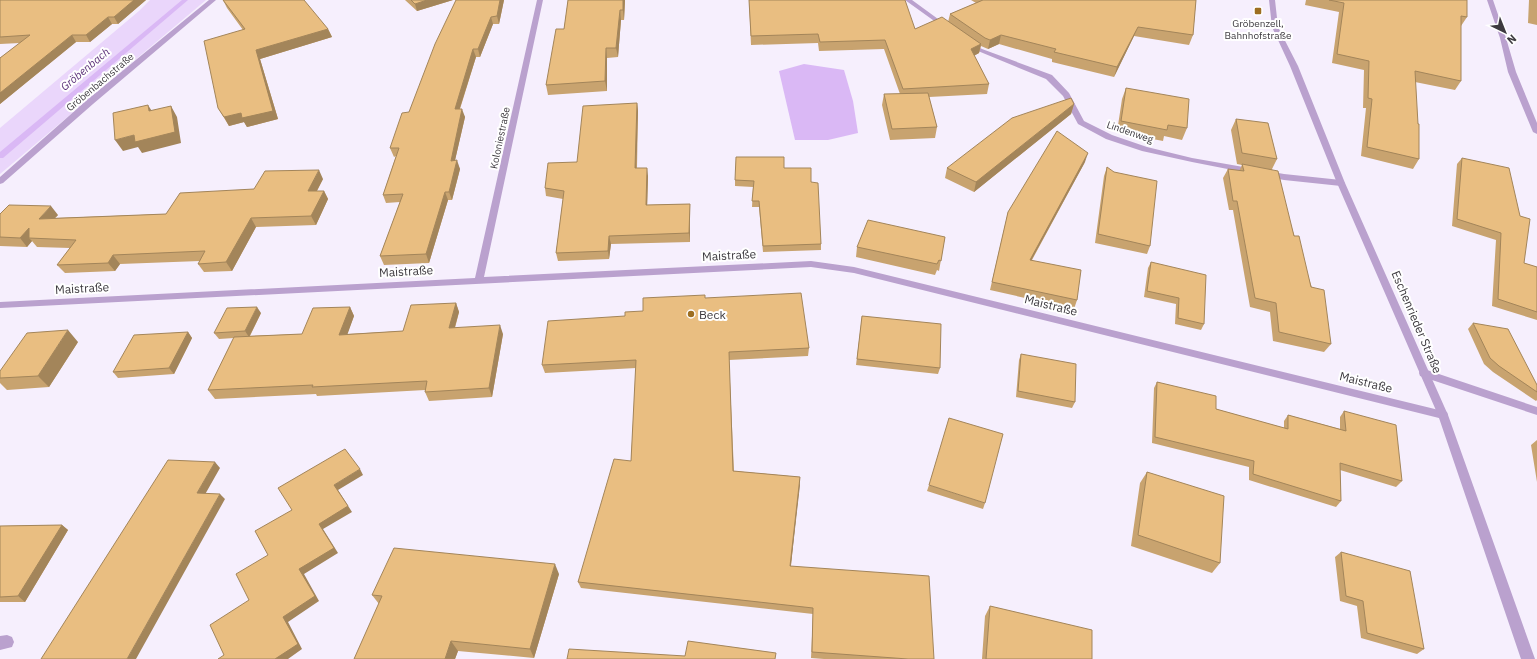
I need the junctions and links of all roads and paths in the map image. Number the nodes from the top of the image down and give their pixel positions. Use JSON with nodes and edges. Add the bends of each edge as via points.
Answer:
{"nodes":[{"id":1,"x":213,"y":0,"type":"edge"},
{"id":2,"x":540,"y":0,"type":"edge"},
{"id":3,"x":908,"y":0,"type":"edge"},
{"id":4,"x":1272,"y":0,"type":"edge"},
{"id":5,"x":1490,"y":0,"type":"edge"},
{"id":6,"x":951,"y":31,"type":"edge"},
{"id":7,"x":962,"y":38,"type":"edge"},
{"id":8,"x":1537,"y":132,"type":"edge"},
{"id":9,"x":0,"y":181,"type":"edge"},
{"id":10,"x":1341,"y":183,"type":"junction"},
{"id":11,"x":479,"y":280,"type":"junction"},
{"id":12,"x":0,"y":305,"type":"edge"},
{"id":13,"x":1424,"y":373,"type":"junction"},
{"id":14,"x":1537,"y":411,"type":"edge"},
{"id":15,"x":1443,"y":414,"type":"junction"},
{"id":16,"x":1528,"y":659,"type":"edge"}],
"edges":[{"from":1,"to":9,"type":"street","name":"Gröbenbachstraße"},
{"from":2,"to":11,"type":"street","name":"Koloniestraße"},
{"from":3,"to":6,"type":"street"},
{"from":4,"to":10,"type":"street","name":"Eschenrieder Straße","via":[[1275,27],[1294,66]]},
{"from":5,"to":8,"type":"street","via":[[1512,72]]},
{"from":7,"to":10,"type":"street","name":"Lindenweg","via":[[980,50],[1049,77],[1066,95],[1081,122],[1109,138],[1192,160],[1284,177]]},
{"from":10,"to":13,"type":"street","name":"Eschenrieder Straße"},
{"from":11,"to":12,"type":"street","name":"Maistraße"},
{"from":11,"to":15,"type":"street","name":"Maistraße","via":[[810,264],[854,270]]},
{"from":13,"to":14,"type":"street"},
{"from":13,"to":15,"type":"street","name":"Eschenrieder Straße"},
{"from":15,"to":16,"type":"street","name":"Eschenrieder Straße"}]}
